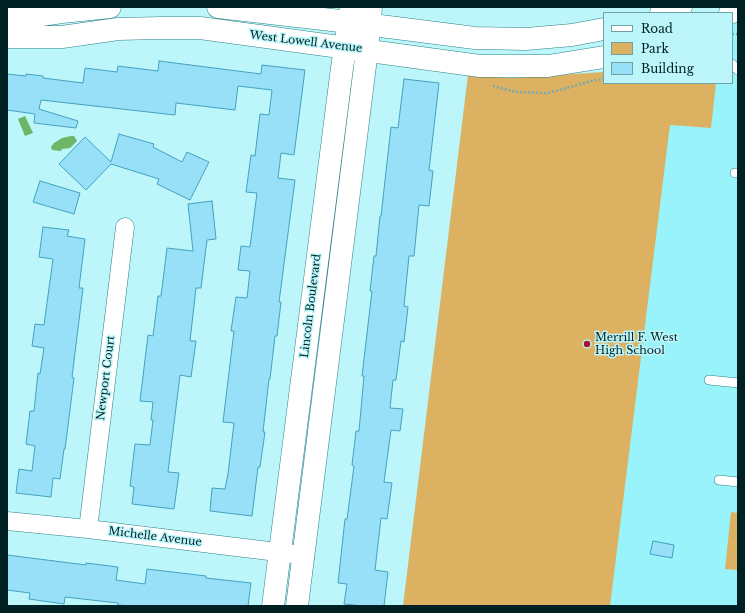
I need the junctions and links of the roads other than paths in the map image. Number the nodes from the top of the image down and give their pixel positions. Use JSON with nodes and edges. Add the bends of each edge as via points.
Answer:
{"nodes":[{"id":1,"x":110,"y":7,"type":"edge"},
{"id":2,"x":218,"y":7,"type":"edge"},
{"id":3,"x":682,"y":7,"type":"edge"},
{"id":4,"x":62,"y":9,"type":"edge"},
{"id":5,"x":664,"y":12,"type":"edge"},
{"id":6,"x":360,"y":15,"type":"edge"},
{"id":7,"x":7,"y":17,"type":"edge"},
{"id":8,"x":603,"y":29,"type":"edge"},
{"id":9,"x":62,"y":36,"type":"junction"},
{"id":10,"x":7,"y":37,"type":"edge"},
{"id":11,"x":345,"y":48,"type":"junction"},
{"id":12,"x":367,"y":50,"type":"junction"},
{"id":13,"x":603,"y":57,"type":"edge"},
{"id":14,"x":125,"y":227,"type":"dead end"},
{"id":15,"x":709,"y":380,"type":"dead end"},
{"id":16,"x":738,"y":383,"type":"edge"},
{"id":17,"x":719,"y":480,"type":"dead end"},
{"id":18,"x":738,"y":482,"type":"edge"},
{"id":19,"x":7,"y":521,"type":"edge"},
{"id":20,"x":88,"y":529,"type":"junction"},
{"id":21,"x":279,"y":553,"type":"junction"},
{"id":22,"x":302,"y":555,"type":"junction"},
{"id":23,"x":273,"y":606,"type":"edge"},
{"id":24,"x":296,"y":606,"type":"edge"}],
"edges":[{"from":1,"to":4,"type":"street"},
{"from":2,"to":6,"type":"street"},
{"from":3,"to":5,"type":"street"},
{"from":4,"to":7,"type":"street","via":[[27,17]]},
{"from":4,"to":9,"type":"street"},
{"from":6,"to":8,"type":"street","via":[[475,38],[526,39]]},
{"from":6,"to":11,"type":"street","name":"Lincoln Boulevard"},
{"from":6,"to":12,"type":"street","name":"Lincoln Boulevard"},
{"from":9,"to":10,"type":"street","name":"West Lowell Avenue"},
{"from":9,"to":11,"type":"street","name":"West Lowell Avenue","via":[[118,29],[200,28]]},
{"from":11,"to":12,"type":"street","name":"West Lowell Avenue"},
{"from":11,"to":21,"type":"street","name":"Lincoln Boulevard"},
{"from":12,"to":13,"type":"street","name":"West Lowell Avenue","via":[[480,66],[548,66]]},
{"from":12,"to":22,"type":"street","name":"Lincoln Boulevard"},
{"from":14,"to":20,"type":"street","name":"Newport Court"},
{"from":15,"to":16,"type":"lane"},
{"from":17,"to":18,"type":"lane"},
{"from":19,"to":20,"type":"street","name":"Michelle Avenue"},
{"from":20,"to":21,"type":"street","name":"Michelle Avenue"},
{"from":21,"to":22,"type":"street","name":"Michelle Avenue"},
{"from":21,"to":23,"type":"street","name":"Lincoln Boulevard"},
{"from":22,"to":24,"type":"street","name":"Lincoln Boulevard"}]}
